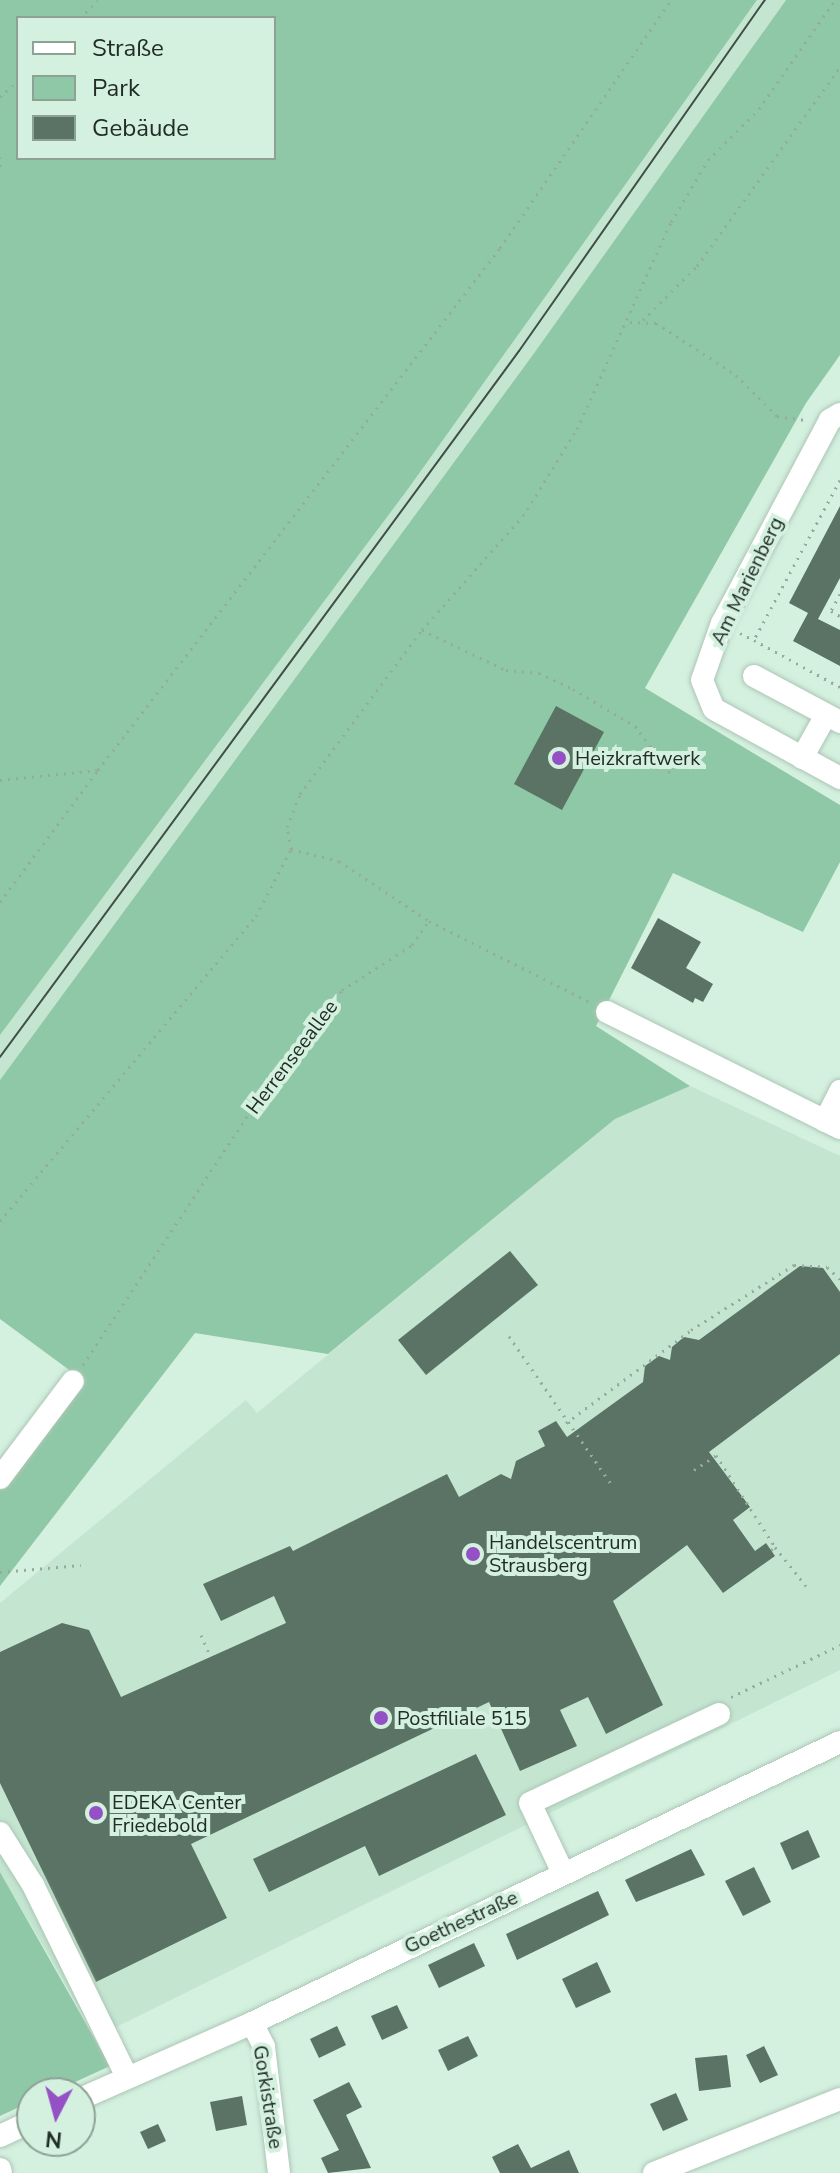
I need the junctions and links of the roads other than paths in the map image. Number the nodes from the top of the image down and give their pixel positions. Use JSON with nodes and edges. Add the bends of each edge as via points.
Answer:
{"nodes":[{"id":1,"x":835,"y":417,"type":"edge"},
{"id":2,"x":754,"y":676,"type":"dead end"},
{"id":3,"x":833,"y":719,"type":"edge"},
{"id":4,"x":802,"y":758,"type":"junction"},
{"id":5,"x":840,"y":778,"type":"edge"},
{"id":6,"x":607,"y":1012,"type":"road end"},
{"id":7,"x":840,"y":1091,"type":"edge"},
{"id":8,"x":833,"y":1125,"type":"edge"},
{"id":9,"x":73,"y":1381,"type":"road end"},
{"id":10,"x":0,"y":1478,"type":"edge"},
{"id":11,"x":722,"y":1707,"type":"road end"},
{"id":12,"x":840,"y":1742,"type":"edge"},
{"id":13,"x":0,"y":1833,"type":"edge"},
{"id":14,"x":563,"y":1873,"type":"junction"},
{"id":15,"x":252,"y":2023,"type":"junction"},
{"id":16,"x":127,"y":2077,"type":"junction"},
{"id":17,"x":96,"y":2092,"type":"edge"},
{"id":18,"x":840,"y":2099,"type":"edge"},
{"id":19,"x":279,"y":2173,"type":"edge"},
{"id":20,"x":654,"y":2173,"type":"edge"}],
"edges":[{"from":1,"to":4,"type":"street","name":"Am Marienberg","via":[[722,623],[702,680],[714,709]]},
{"from":2,"to":3,"type":"street"},
{"from":3,"to":4,"type":"street"},
{"from":4,"to":5,"type":"street","name":"Am Marienberg"},
{"from":6,"to":8,"type":"street"},
{"from":7,"to":8,"type":"street"},
{"from":9,"to":10,"type":"street"},
{"from":11,"to":14,"type":"street","via":[[530,1803]]},
{"from":12,"to":14,"type":"street","name":"Goethestraße"},
{"from":13,"to":16,"type":"street","via":[[33,1885]]},
{"from":14,"to":15,"type":"street","name":"Goethestraße"},
{"from":15,"to":16,"type":"street","name":"Goethestraße"},
{"from":15,"to":19,"type":"street","name":"Gorkistraße","via":[[264,2047]]},
{"from":16,"to":17,"type":"street","name":"Goethestraße"},
{"from":18,"to":20,"type":"street"}]}
